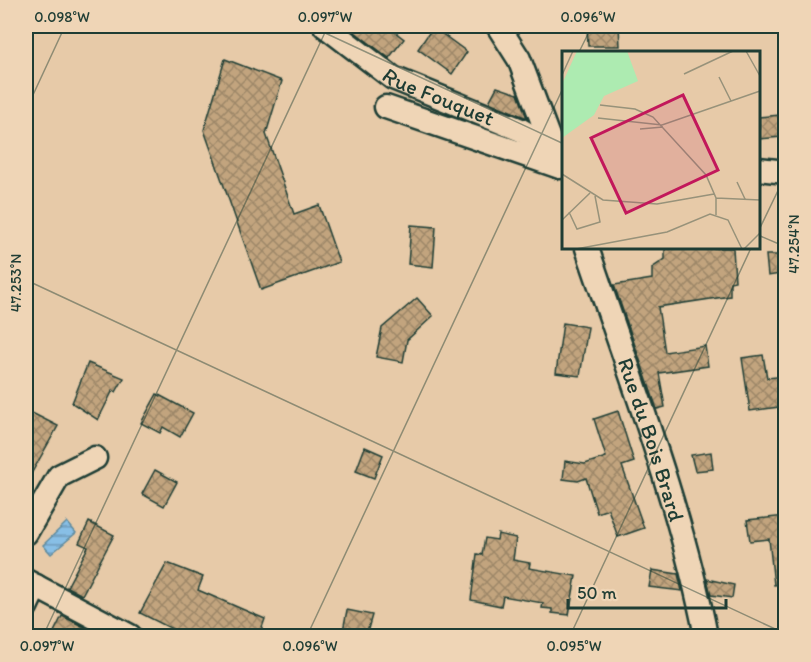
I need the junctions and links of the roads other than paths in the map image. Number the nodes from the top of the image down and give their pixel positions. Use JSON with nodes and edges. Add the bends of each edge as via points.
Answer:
{"nodes":[{"id":1,"x":325,"y":26,"type":"edge"},
{"id":2,"x":498,"y":26,"type":"edge"},
{"id":3,"x":386,"y":107,"type":"dead end"},
{"id":4,"x":560,"y":161,"type":"edge"},
{"id":5,"x":760,"y":169,"type":"edge"},
{"id":6,"x":786,"y":172,"type":"edge"},
{"id":7,"x":587,"y":249,"type":"edge"},
{"id":8,"x":95,"y":458,"type":"dead end"},
{"id":9,"x":26,"y":533,"type":"edge"},
{"id":10,"x":31,"y":584,"type":"edge"},
{"id":11,"x":26,"y":607,"type":"edge"},
{"id":12,"x":130,"y":636,"type":"edge"},
{"id":13,"x":706,"y":636,"type":"edge"}],
"edges":[{"from":1,"to":4,"type":"street","name":"Rue Fouquet","via":[[393,78],[521,130]]},
{"from":2,"to":4,"type":"street","via":[[519,59]]},
{"from":3,"to":4,"type":"street"},
{"from":5,"to":6,"type":"street"},
{"from":7,"to":13,"type":"street","name":"Rue du Bois Brard","via":[[690,560]]},
{"from":8,"to":9,"type":"street","via":[[59,476]]},
{"from":10,"to":11,"type":"street"},
{"from":10,"to":12,"type":"street"}]}
